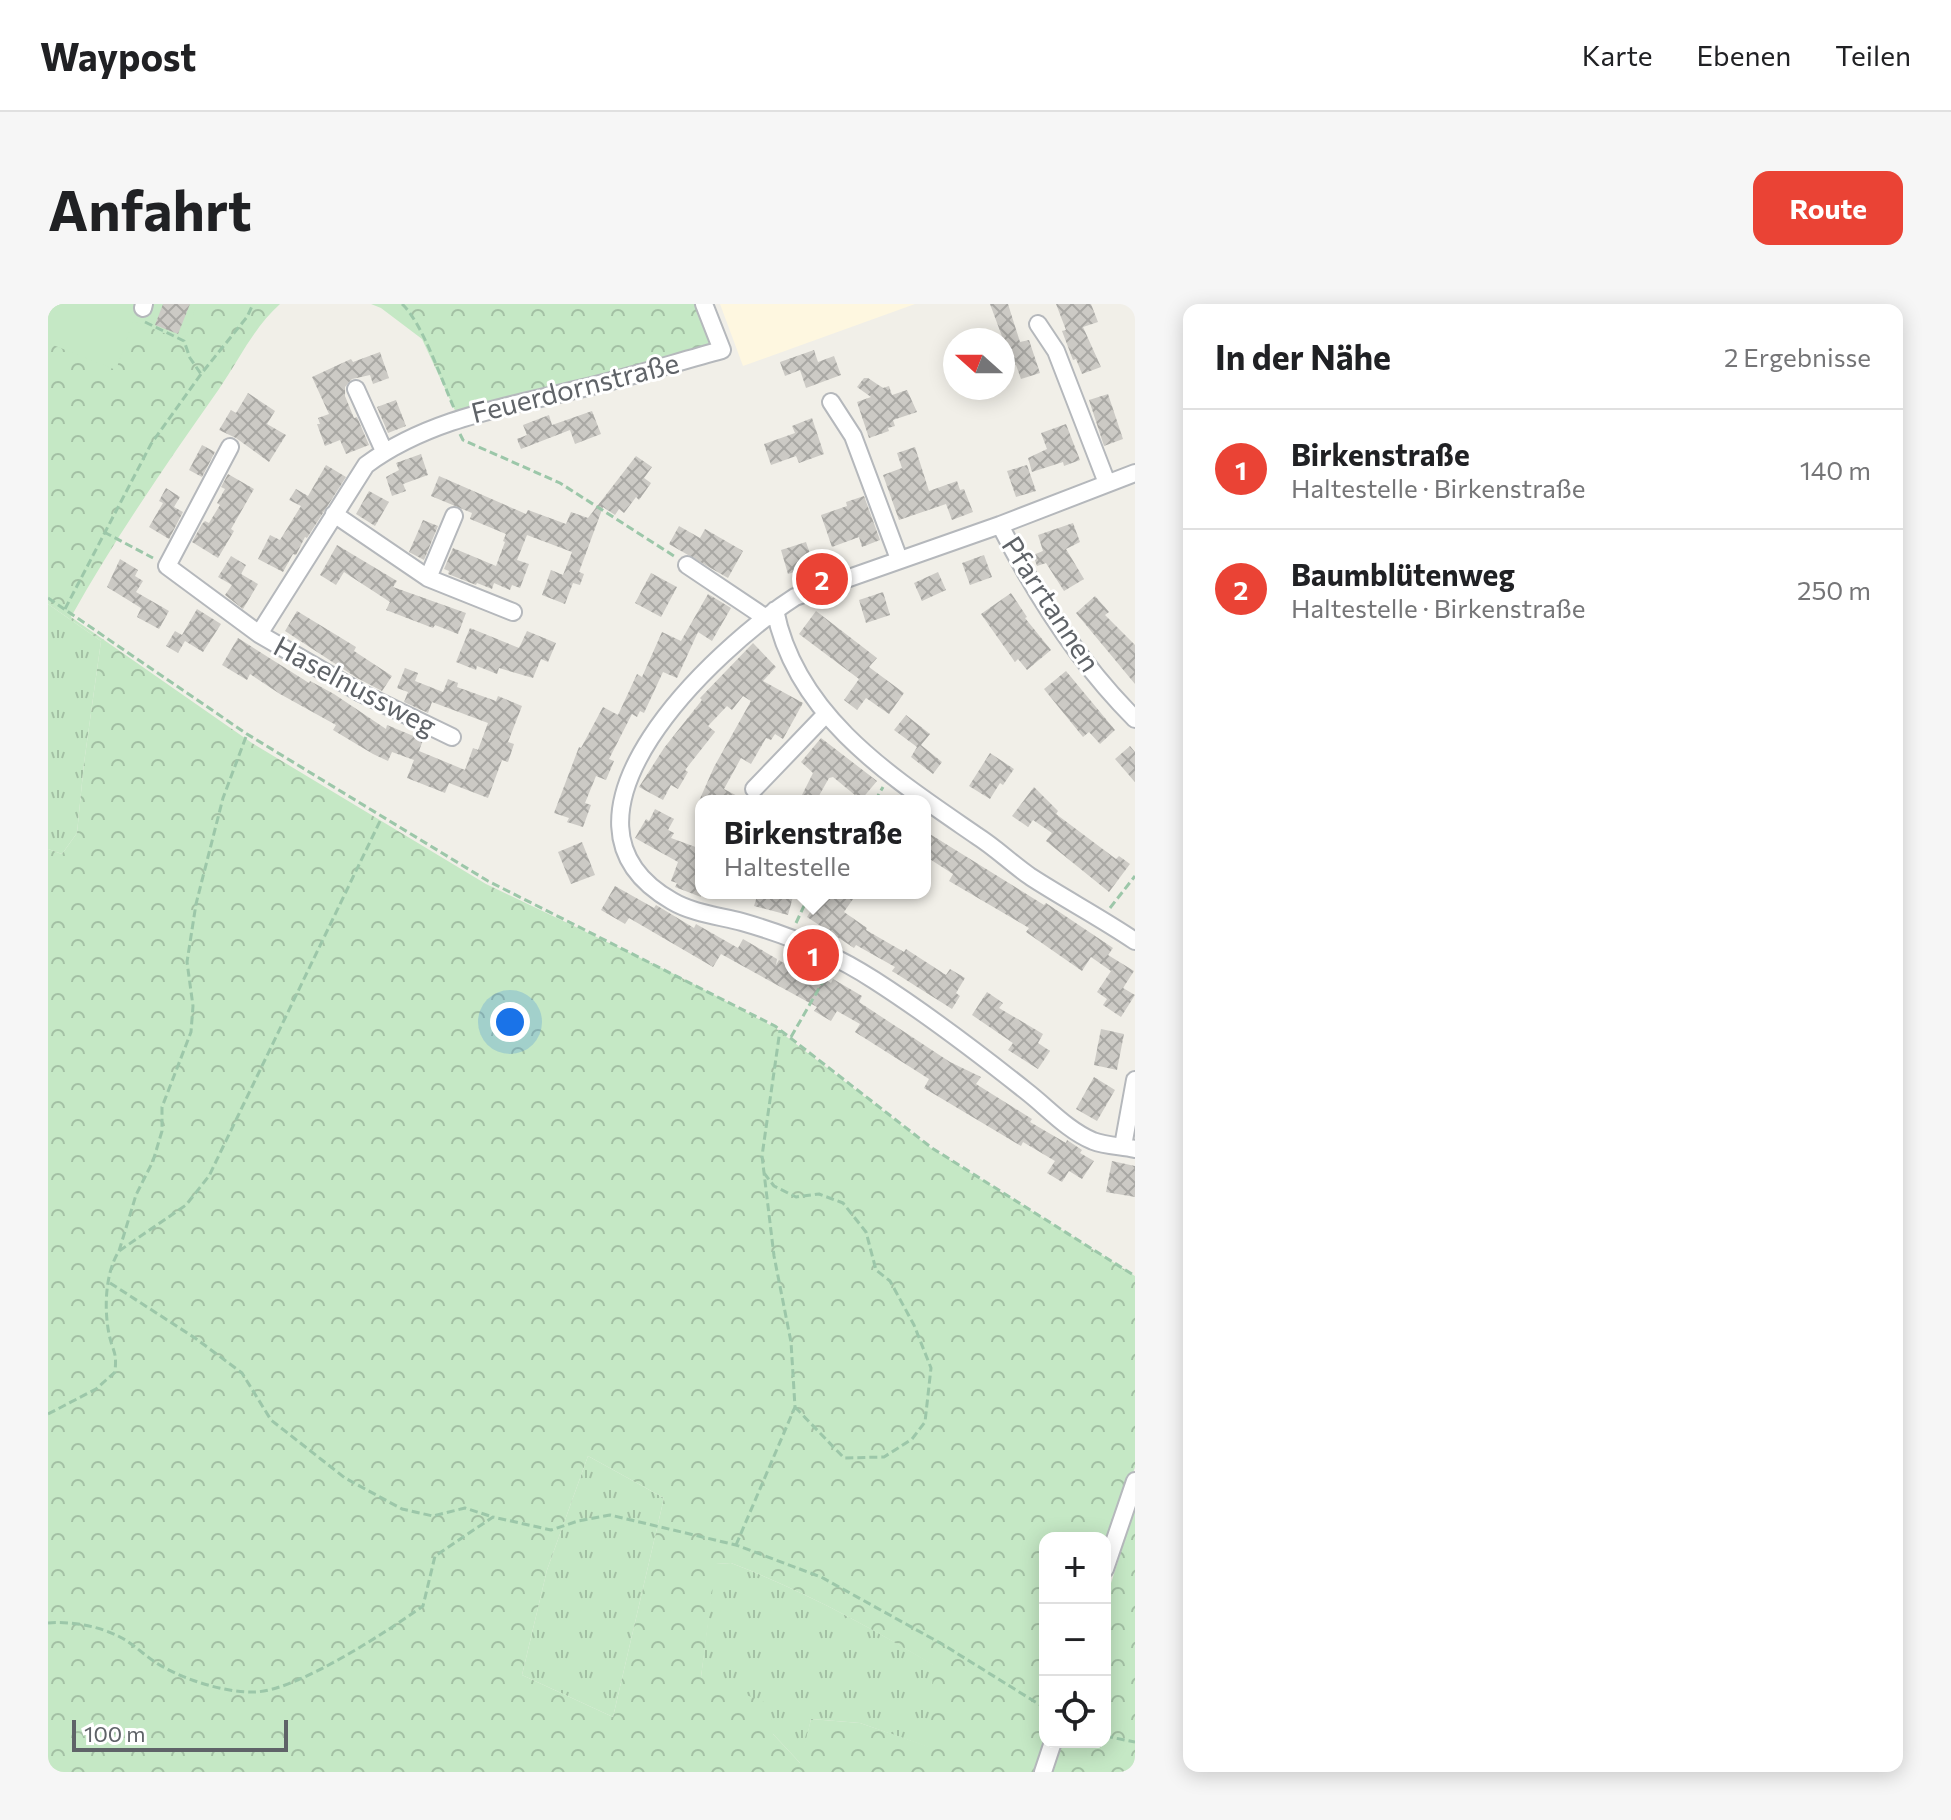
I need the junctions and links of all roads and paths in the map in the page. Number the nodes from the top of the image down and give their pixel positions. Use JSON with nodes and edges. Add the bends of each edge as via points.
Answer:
{"nodes":[{"id":1,"x":402,"y":304,"type":"edge"},
{"id":2,"x":704,"y":304,"type":"edge"},
{"id":3,"x":252,"y":305,"type":"edge"},
{"id":4,"x":143,"y":306,"type":"edge"},
{"id":5,"x":1038,"y":324,"type":"dead end"},
{"id":6,"x":201,"y":374,"type":"junction"},
{"id":7,"x":356,"y":389,"type":"dead end"},
{"id":8,"x":831,"y":402,"type":"dead end"},
{"id":9,"x":458,"y":418,"type":"junction"},
{"id":10,"x":230,"y":447,"type":"dead end"},
{"id":11,"x":384,"y":451,"type":"junction"},
{"id":12,"x":1135,"y":473,"type":"edge"},
{"id":13,"x":1107,"y":483,"type":"junction"},
{"id":14,"x":334,"y":514,"type":"junction"},
{"id":15,"x":454,"y":516,"type":"dead end"},
{"id":16,"x":1000,"y":525,"type":"junction"},
{"id":17,"x":104,"y":532,"type":"junction"},
{"id":18,"x":899,"y":559,"type":"junction"},
{"id":19,"x":687,"y":565,"type":"joint"},
{"id":20,"x":167,"y":566,"type":"junction"},
{"id":21,"x":428,"y":578,"type":"junction"},
{"id":22,"x":48,"y":598,"type":"edge"},
{"id":23,"x":65,"y":609,"type":"junction"},
{"id":24,"x":513,"y":612,"type":"dead end"},
{"id":25,"x":770,"y":614,"type":"junction"},
{"id":26,"x":259,"y":634,"type":"junction"},
{"id":27,"x":826,"y":714,"type":"junction"},
{"id":28,"x":1135,"y":719,"type":"edge"},
{"id":29,"x":247,"y":734,"type":"junction"},
{"id":30,"x":452,"y":737,"type":"dead end"},
{"id":31,"x":754,"y":789,"type":"dead end"},
{"id":32,"x":921,"y":795,"type":"edge"},
{"id":33,"x":931,"y":802,"type":"edge"},
{"id":34,"x":382,"y":817,"type":"junction"},
{"id":35,"x":1135,"y":876,"type":"edge"},
{"id":36,"x":807,"y":899,"type":"edge"},
{"id":37,"x":1101,"y":919,"type":"junction"},
{"id":38,"x":789,"y":937,"type":"junction"},
{"id":39,"x":1135,"y":941,"type":"edge"},
{"id":40,"x":837,"y":958,"type":"junction"},
{"id":41,"x":780,"y":1030,"type":"junction"},
{"id":42,"x":790,"y":1038,"type":"junction"},
{"id":43,"x":1135,"y":1080,"type":"edge"},
{"id":44,"x":1129,"y":1148,"type":"edge"},
{"id":45,"x":764,"y":1172,"type":"junction"},
{"id":46,"x":119,"y":1251,"type":"junction"},
{"id":47,"x":1135,"y":1276,"type":"edge"},
{"id":48,"x":109,"y":1282,"type":"junction"},
{"id":49,"x":795,"y":1407,"type":"junction"},
{"id":50,"x":48,"y":1414,"type":"edge"},
{"id":51,"x":1135,"y":1481,"type":"edge"},
{"id":52,"x":493,"y":1517,"type":"junction"},
{"id":53,"x":736,"y":1545,"type":"junction"},
{"id":54,"x":1111,"y":1551,"type":"edge"},
{"id":55,"x":48,"y":1623,"type":"edge"},
{"id":56,"x":1039,"y":1704,"type":"edge"},
{"id":57,"x":1111,"y":1737,"type":"edge"},
{"id":58,"x":1135,"y":1742,"type":"edge"},
{"id":59,"x":1051,"y":1748,"type":"edge"},
{"id":60,"x":1043,"y":1772,"type":"edge"}],
"edges":[{"from":1,"to":9,"type":"path"},
{"from":2,"to":9,"type":"street","name":"Feuerdornstraße","via":[[722,350]]},
{"from":3,"to":6,"type":"path"},
{"from":4,"to":6,"type":"path","via":[[140,320],[184,341]]},
{"from":5,"to":13,"type":"street","via":[[1056,351]]},
{"from":6,"to":17,"type":"path","via":[[151,444]]},
{"from":7,"to":11,"type":"street"},
{"from":8,"to":18,"type":"street","via":[[853,436]]},
{"from":9,"to":11,"type":"street","name":"Feuerdornstraße"},
{"from":9,"to":19,"type":"path","via":[[463,440],[560,483]]},
{"from":10,"to":20,"type":"street"},
{"from":11,"to":14,"type":"street","name":"Feuerdornstraße","via":[[366,465]]},
{"from":12,"to":13,"type":"street"},
{"from":13,"to":16,"type":"street"},
{"from":14,"to":21,"type":"street"},
{"from":14,"to":26,"type":"street","name":"Feuerdornstraße"},
{"from":15,"to":21,"type":"street"},
{"from":16,"to":18,"type":"street"},
{"from":16,"to":28,"type":"street","name":"Pfarrtannen","via":[[1062,631]]},
{"from":17,"to":20,"type":"path"},
{"from":17,"to":23,"type":"path"},
{"from":18,"to":25,"type":"street","via":[[795,597]]},
{"from":19,"to":25,"type":"street"},
{"from":20,"to":26,"type":"street","name":"Haselnussweg"},
{"from":21,"to":24,"type":"street"},
{"from":22,"to":23,"type":"path"},
{"from":23,"to":29,"type":"path"},
{"from":25,"to":27,"type":"street","via":[[794,670]]},
{"from":25,"to":38,"type":"street","via":[[708,669],[660,722],[625,787],[620,821],[624,850],[653,890],[676,904]]},
{"from":26,"to":30,"type":"street","name":"Haselnussweg","via":[[361,693]]},
{"from":27,"to":31,"type":"street"},
{"from":27,"to":32,"type":"street"},
{"from":29,"to":34,"type":"path"},
{"from":29,"to":46,"type":"path","via":[[223,798],[196,904],[187,962],[191,1032],[162,1107],[153,1161]]},
{"from":33,"to":37,"type":"street","via":[[1029,875]]},
{"from":34,"to":41,"type":"path","via":[[488,881]]},
{"from":34,"to":46,"type":"path","via":[[209,1176],[186,1205]]},
{"from":35,"to":37,"type":"path"},
{"from":36,"to":38,"type":"path"},
{"from":37,"to":39,"type":"street"},
{"from":38,"to":40,"type":"street"},
{"from":40,"to":42,"type":"path"},
{"from":40,"to":44,"type":"street","via":[[922,1012],[1069,1128],[1096,1142]]},
{"from":41,"to":42,"type":"path"},
{"from":41,"to":45,"type":"path"},
{"from":42,"to":47,"type":"path","via":[[932,1148]]},
{"from":43,"to":44,"type":"street"},
{"from":45,"to":49,"type":"path","via":[[791,1342]]},
{"from":45,"to":49,"type":"path","via":[[774,1186],[796,1197],[819,1194],[843,1203],[866,1232],[876,1270],[890,1281],[931,1368],[925,1422],[912,1439],[884,1457],[844,1458]]},
{"from":46,"to":48,"type":"path"},
{"from":48,"to":50,"type":"path","via":[[115,1372],[96,1389]]},
{"from":48,"to":52,"type":"path","via":[[242,1373],[271,1420],[345,1478],[402,1509],[433,1516],[465,1508]]},
{"from":49,"to":53,"type":"path"},
{"from":51,"to":54,"type":"street"},
{"from":52,"to":53,"type":"path","via":[[551,1530],[610,1515]]},
{"from":52,"to":55,"type":"path","via":[[435,1556],[423,1606],[295,1681],[256,1692],[212,1687],[158,1664],[119,1636],[68,1621]]},
{"from":53,"to":56,"type":"path","via":[[821,1577]]},
{"from":57,"to":58,"type":"path"},
{"from":59,"to":60,"type":"street"}]}
